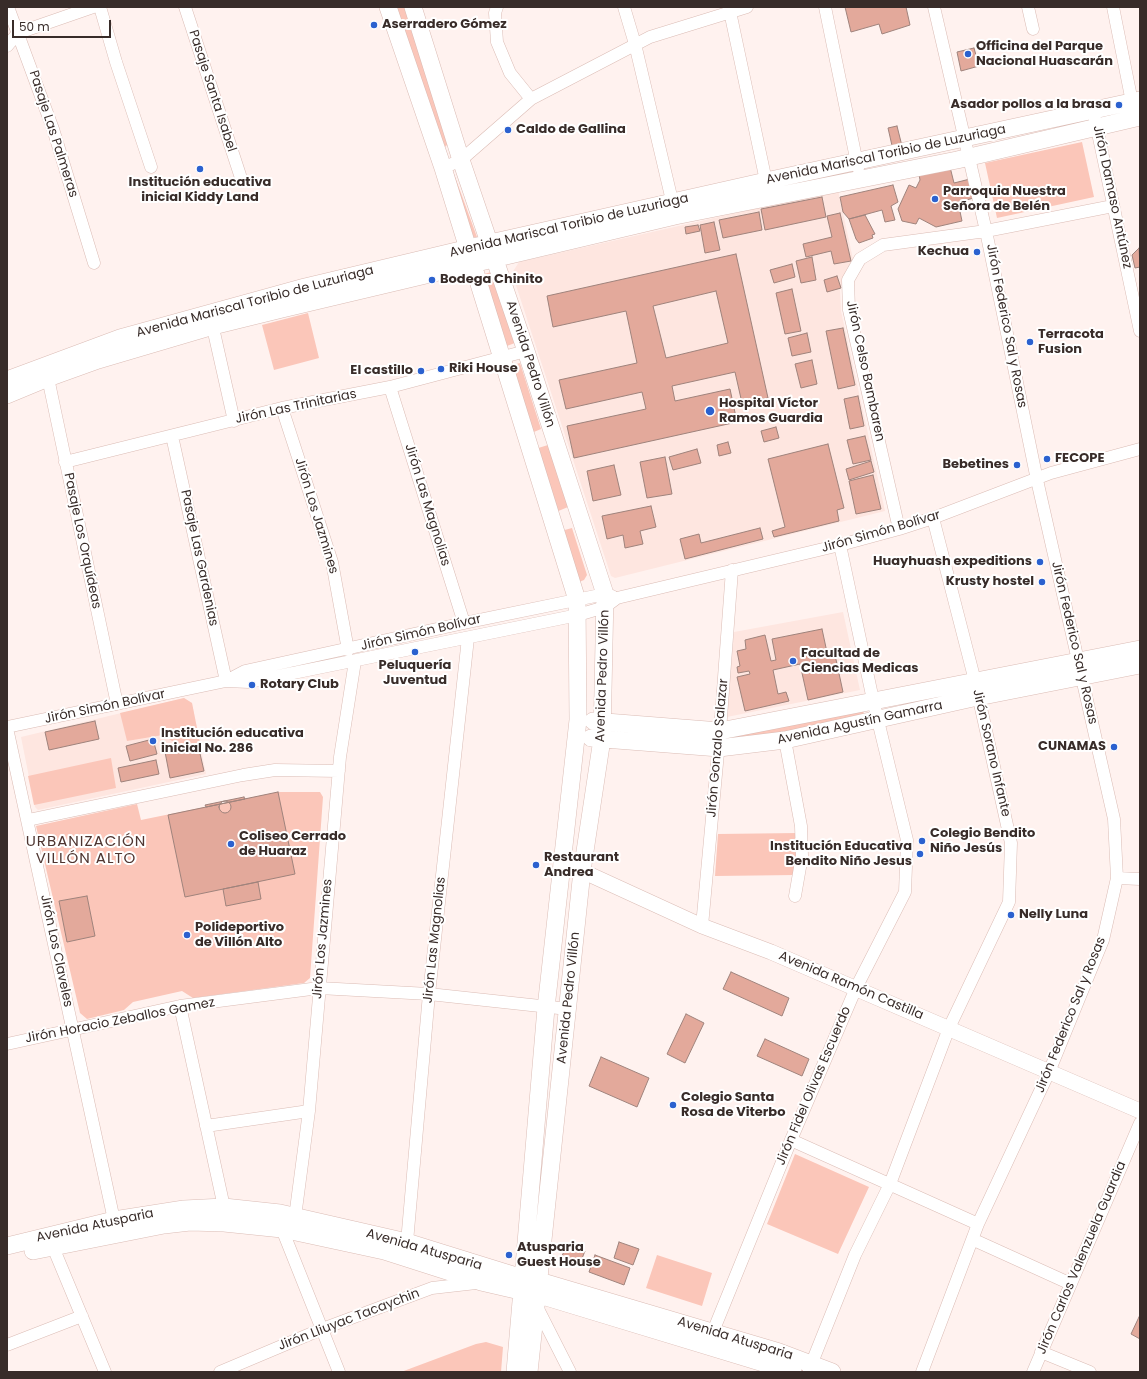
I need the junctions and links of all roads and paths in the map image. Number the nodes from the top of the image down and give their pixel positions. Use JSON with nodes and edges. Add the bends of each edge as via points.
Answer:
{"nodes":[{"id":1,"x":8,"y":7,"type":"edge"},
{"id":2,"x":93,"y":7,"type":"edge"},
{"id":3,"x":100,"y":7,"type":"edge"},
{"id":4,"x":185,"y":7,"type":"edge"},
{"id":5,"x":388,"y":7,"type":"edge"},
{"id":6,"x":413,"y":7,"type":"edge"},
{"id":7,"x":496,"y":7,"type":"edge"},
{"id":8,"x":624,"y":7,"type":"edge"},
{"id":9,"x":747,"y":7,"type":"edge"},
{"id":10,"x":825,"y":7,"type":"edge"},
{"id":11,"x":934,"y":7,"type":"edge"},
{"id":12,"x":1028,"y":7,"type":"edge"},
{"id":13,"x":1113,"y":7,"type":"edge"},
{"id":14,"x":729,"y":9,"type":"edge"},
{"id":15,"x":1033,"y":29,"type":"dead end"},
{"id":16,"x":18,"y":33,"type":"junction"},
{"id":17,"x":636,"y":44,"type":"junction"},
{"id":18,"x":7,"y":46,"type":"edge"},
{"id":19,"x":531,"y":99,"type":"junction"},
{"id":20,"x":1136,"y":101,"type":"edge"},
{"id":21,"x":1093,"y":110,"type":"junction"},
{"id":22,"x":1140,"y":117,"type":"edge"},
{"id":23,"x":1096,"y":127,"type":"junction"},
{"id":24,"x":965,"y":139,"type":"junction"},
{"id":25,"x":969,"y":157,"type":"junction"},
{"id":26,"x":461,"y":160,"type":"junction"},
{"id":27,"x":857,"y":162,"type":"junction"},
{"id":28,"x":152,"y":167,"type":"dead end"},
{"id":29,"x":443,"y":168,"type":"junction"},
{"id":30,"x":240,"y":175,"type":"dead end"},
{"id":31,"x":861,"y":179,"type":"junction"},
{"id":32,"x":766,"y":181,"type":"junction"},
{"id":33,"x":1113,"y":206,"type":"junction"},
{"id":34,"x":674,"y":209,"type":"junction"},
{"id":35,"x":986,"y":230,"type":"junction"},
{"id":36,"x":493,"y":251,"type":"junction"},
{"id":37,"x":469,"y":256,"type":"junction"},
{"id":38,"x":94,"y":263,"type":"dead end"},
{"id":39,"x":352,"y":276,"type":"junction"},
{"id":40,"x":357,"y":292,"type":"junction"},
{"id":41,"x":307,"y":295,"type":"junction"},
{"id":42,"x":211,"y":319,"type":"junction"},
{"id":43,"x":1140,"y":331,"type":"edge"},
{"id":44,"x":526,"y":351,"type":"junction"},
{"id":45,"x":501,"y":358,"type":"junction"},
{"id":46,"x":48,"y":378,"type":"junction"},
{"id":47,"x":7,"y":380,"type":"edge"},
{"id":48,"x":390,"y":387,"type":"junction"},
{"id":49,"x":7,"y":395,"type":"edge"},
{"id":50,"x":282,"y":408,"type":"junction"},
{"id":51,"x":234,"y":421,"type":"junction"},
{"id":52,"x":172,"y":436,"type":"junction"},
{"id":53,"x":554,"y":436,"type":"junction"},
{"id":54,"x":528,"y":444,"type":"junction"},
{"id":55,"x":1139,"y":452,"type":"edge"},
{"id":56,"x":65,"y":462,"type":"junction"},
{"id":57,"x":1037,"y":480,"type":"junction"},
{"id":58,"x":580,"y":517,"type":"junction"},
{"id":59,"x":933,"y":518,"type":"junction"},
{"id":60,"x":554,"y":526,"type":"junction"},
{"id":61,"x":899,"y":529,"type":"junction"},
{"id":62,"x":840,"y":545,"type":"junction"},
{"id":63,"x":732,"y":570,"type":"junction"},
{"id":64,"x":609,"y":600,"type":"junction"},
{"id":65,"x":578,"y":608,"type":"junction"},
{"id":66,"x":464,"y":623,"type":"junction"},
{"id":67,"x":468,"y":638,"type":"junction"},
{"id":68,"x":1140,"y":649,"type":"edge"},
{"id":69,"x":348,"y":650,"type":"junction"},
{"id":70,"x":355,"y":662,"type":"junction"},
{"id":71,"x":1140,"y":665,"type":"edge"},
{"id":72,"x":1079,"y":669,"type":"junction"},
{"id":73,"x":226,"y":681,"type":"junction"},
{"id":74,"x":976,"y":689,"type":"junction"},
{"id":75,"x":873,"y":700,"type":"junction"},
{"id":76,"x":117,"y":704,"type":"junction"},
{"id":77,"x":878,"y":719,"type":"junction"},
{"id":78,"x":604,"y":722,"type":"junction"},
{"id":79,"x":7,"y":728,"type":"edge"},
{"id":80,"x":578,"y":728,"type":"junction"},
{"id":81,"x":720,"y":731,"type":"junction"},
{"id":82,"x":602,"y":740,"type":"junction"},
{"id":83,"x":785,"y":740,"type":"junction"},
{"id":84,"x":718,"y":748,"type":"junction"},
{"id":85,"x":338,"y":771,"type":"junction"},
{"id":86,"x":28,"y":820,"type":"junction"},
{"id":87,"x":561,"y":864,"type":"junction"},
{"id":88,"x":582,"y":871,"type":"junction"},
{"id":89,"x":1116,"y":878,"type":"junction"},
{"id":90,"x":1140,"y":879,"type":"edge"},
{"id":91,"x":795,"y":896,"type":"dead end"},
{"id":92,"x":702,"y":926,"type":"junction"},
{"id":93,"x":319,"y":988,"type":"junction"},
{"id":94,"x":856,"y":988,"type":"junction"},
{"id":95,"x":429,"y":994,"type":"junction"},
{"id":96,"x":180,"y":1006,"type":"junction"},
{"id":97,"x":546,"y":1008,"type":"junction"},
{"id":98,"x":568,"y":1009,"type":"junction"},
{"id":99,"x":949,"y":1028,"type":"junction"},
{"id":100,"x":74,"y":1030,"type":"junction"},
{"id":101,"x":7,"y":1044,"type":"edge"},
{"id":102,"x":1049,"y":1072,"type":"junction"},
{"id":103,"x":309,"y":1110,"type":"junction"},
{"id":104,"x":1140,"y":1111,"type":"edge"},
{"id":105,"x":1140,"y":1123,"type":"edge"},
{"id":106,"x":206,"y":1126,"type":"junction"},
{"id":107,"x":791,"y":1140,"type":"junction"},
{"id":108,"x":890,"y":1184,"type":"junction"},
{"id":109,"x":224,"y":1207,"type":"junction"},
{"id":110,"x":295,"y":1217,"type":"junction"},
{"id":111,"x":114,"y":1220,"type":"junction"},
{"id":112,"x":978,"y":1224,"type":"junction"},
{"id":113,"x":282,"y":1228,"type":"junction"},
{"id":114,"x":974,"y":1240,"type":"junction"},
{"id":115,"x":407,"y":1242,"type":"junction"},
{"id":116,"x":7,"y":1246,"type":"edge"},
{"id":117,"x":53,"y":1247,"type":"junction"},
{"id":118,"x":7,"y":1257,"type":"edge"},
{"id":119,"x":481,"y":1282,"type":"junction"},
{"id":120,"x":1071,"y":1284,"type":"junction"},
{"id":121,"x":531,"y":1290,"type":"junction"},
{"id":122,"x":82,"y":1316,"type":"junction"},
{"id":123,"x":322,"y":1329,"type":"junction"},
{"id":124,"x":710,"y":1339,"type":"junction"},
{"id":125,"x":7,"y":1345,"type":"edge"},
{"id":126,"x":1041,"y":1352,"type":"junction"},
{"id":127,"x":809,"y":1367,"type":"edge"},
{"id":128,"x":105,"y":1372,"type":"edge"},
{"id":129,"x":220,"y":1372,"type":"edge"},
{"id":130,"x":339,"y":1372,"type":"edge"},
{"id":131,"x":515,"y":1372,"type":"edge"},
{"id":132,"x":529,"y":1372,"type":"edge"},
{"id":133,"x":570,"y":1372,"type":"edge"},
{"id":134,"x":793,"y":1372,"type":"edge"},
{"id":135,"x":832,"y":1372,"type":"edge"},
{"id":136,"x":922,"y":1372,"type":"edge"},
{"id":137,"x":1033,"y":1372,"type":"edge"},
{"id":138,"x":1090,"y":1372,"type":"edge"}],
"edges":[{"from":1,"to":16,"type":"street","name":"Pasaje Las Palmeras"},
{"from":2,"to":16,"type":"street"},
{"from":3,"to":28,"type":"street"},
{"from":4,"to":30,"type":"street","name":"Pasaje Santa Isabel"},
{"from":5,"to":29,"type":"main road","name":"Avenida Pedro Villón"},
{"from":6,"to":26,"type":"main road","name":"Avenida Pedro Villón"},
{"from":7,"to":19,"type":"street","via":[[497,42],[510,73]]},
{"from":8,"to":17,"type":"street"},
{"from":9,"to":14,"type":"street"},
{"from":10,"to":27,"type":"street"},
{"from":11,"to":24,"type":"street","name":"Jirón Federico Sal y Rosas"},
{"from":12,"to":15,"type":"street"},
{"from":13,"to":20,"type":"street"},
{"from":14,"to":17,"type":"street"},
{"from":14,"to":32,"type":"street"},
{"from":16,"to":18,"type":"street"},
{"from":16,"to":38,"type":"street","name":"Pasaje Las Palmeras","via":[[53,129]]},
{"from":17,"to":19,"type":"street"},
{"from":17,"to":34,"type":"street"},
{"from":19,"to":26,"type":"street"},
{"from":20,"to":21,"type":"main road","name":"Avenida Mariscal Toribio de Luzuriaga"},
{"from":21,"to":23,"type":"street","name":"Jirón Damaso Antúnez"},
{"from":21,"to":24,"type":"main road","name":"Avenida Mariscal Toribio de Luzuriaga"},
{"from":22,"to":23,"type":"main road","name":"Avenida Mariscal Toribio de Luzuriaga"},
{"from":23,"to":25,"type":"main road","name":"Avenida Mariscal Toribio de Luzuriaga"},
{"from":23,"to":33,"type":"street","name":"Jirón Damaso Antúnez"},
{"from":24,"to":25,"type":"street","name":"Jirón Federico Sal y Rosas"},
{"from":24,"to":27,"type":"main road","name":"Avenida Mariscal Toribio de Luzuriaga"},
{"from":25,"to":31,"type":"main road","name":"Avenida Mariscal Toribio de Luzuriaga"},
{"from":25,"to":35,"type":"street","name":"Jirón Federico Sal y Rosas"},
{"from":26,"to":29,"type":"street"},
{"from":26,"to":36,"type":"main road","name":"Avenida Pedro Villón"},
{"from":27,"to":31,"type":"street"},
{"from":27,"to":32,"type":"main road","name":"Avenida Mariscal Toribio de Luzuriaga"},
{"from":29,"to":37,"type":"main road","name":"Avenida Pedro Villón"},
{"from":31,"to":34,"type":"main road","name":"Avenida Mariscal Toribio de Luzuriaga"},
{"from":32,"to":34,"type":"main road","name":"Avenida Mariscal Toribio de Luzuriaga"},
{"from":33,"to":35,"type":"street","name":"Jirón Celso Bambaren"},
{"from":33,"to":43,"type":"street","name":"Jirón Damaso Antúnez"},
{"from":34,"to":36,"type":"main road","name":"Avenida Mariscal Toribio de Luzuriaga"},
{"from":35,"to":57,"type":"street","name":"Jirón Federico Sal y Rosas"},
{"from":35,"to":61,"type":"street","name":"Jirón Celso Bambaren","via":[[883,245],[860,259],[848,280],[849,310]]},
{"from":36,"to":37,"type":"main road","name":"Avenida Mariscal Toribio de Luzuriaga"},
{"from":36,"to":44,"type":"main road","name":"Avenida Pedro Villón"},
{"from":37,"to":39,"type":"main road","name":"Avenida Mariscal Toribio de Luzuriaga"},
{"from":37,"to":40,"type":"main road","name":"Avenida Mariscal Toribio de Luzuriaga"},
{"from":37,"to":45,"type":"main road","name":"Avenida Pedro Villón"},
{"from":39,"to":40,"type":"main road"},
{"from":39,"to":41,"type":"main road","name":"Avenida Mariscal Toribio de Luzuriaga"},
{"from":40,"to":41,"type":"main road","name":"Avenida Mariscal Toribio de Luzuriaga"},
{"from":41,"to":42,"type":"main road","name":"Avenida Mariscal Toribio de Luzuriaga"},
{"from":42,"to":46,"type":"main road","name":"Avenida Mariscal Toribio de Luzuriaga"},
{"from":42,"to":47,"type":"main road","name":"Avenida Mariscal Toribio de Luzuriaga","via":[[120,338]]},
{"from":42,"to":51,"type":"street"},
{"from":44,"to":45,"type":"street","name":"Jirón Las Trinitarias"},
{"from":44,"to":53,"type":"main road","name":"Avenida Pedro Villón"},
{"from":45,"to":48,"type":"street","name":"Jirón Las Trinitarias"},
{"from":45,"to":54,"type":"main road","name":"Avenida Pedro Villón"},
{"from":46,"to":49,"type":"main road","name":"Avenida Mariscal Toribio de Luzuriaga"},
{"from":46,"to":56,"type":"street","name":"Pasaje Los Orquídeas"},
{"from":48,"to":50,"type":"street","name":"Jirón Las Trinitarias"},
{"from":48,"to":66,"type":"street","name":"Jirón Las Magnolias"},
{"from":50,"to":51,"type":"street","name":"Jirón Las Trinitarias"},
{"from":50,"to":69,"type":"street","name":"Jirón Los Jazmines","via":[[332,562]]},
{"from":51,"to":52,"type":"street","name":"Jirón Las Trinitarias"},
{"from":52,"to":56,"type":"street","name":"Jirón Las Trinitarias"},
{"from":52,"to":73,"type":"street","name":"Pasaje Las Gardenias"},
{"from":53,"to":54,"type":"main road"},
{"from":53,"to":58,"type":"main road","name":"Avenida Pedro Villón"},
{"from":54,"to":60,"type":"main road","name":"Avenida Pedro Villón"},
{"from":55,"to":57,"type":"street","name":"Jirón Simón Bolívar","via":[[1051,473]]},
{"from":56,"to":76,"type":"street","name":"Pasaje Los Orquídeas"},
{"from":57,"to":59,"type":"street","name":"Jirón Simón Bolívar"},
{"from":57,"to":72,"type":"street","name":"Jirón Federico Sal y Rosas"},
{"from":58,"to":60,"type":"main road"},
{"from":58,"to":64,"type":"main road","name":"Avenida Pedro Villón"},
{"from":59,"to":61,"type":"street","name":"Jirón Simón Bolívar"},
{"from":59,"to":74,"type":"street","name":"Jirón Sorano Infante"},
{"from":60,"to":65,"type":"main road","name":"Avenida Pedro Villón"},
{"from":61,"to":62,"type":"street","name":"Jirón Simón Bolívar"},
{"from":62,"to":63,"type":"street","name":"Jirón Simón Bolívar"},
{"from":62,"to":75,"type":"street","name":"Jirón Fidel Olivas Escuerdo"},
{"from":63,"to":64,"type":"street","name":"Jirón Simón Bolívar"},
{"from":63,"to":81,"type":"street","name":"Jirón Gonzalo Salazar"},
{"from":64,"to":65,"type":"street","name":"Jirón Simón Bolívar"},
{"from":64,"to":78,"type":"main road","name":"Avenida Pedro Villón"},
{"from":65,"to":66,"type":"street","name":"Jirón Simón Bolívar"},
{"from":65,"to":67,"type":"street","name":"Jirón Simón Bolívar"},
{"from":65,"to":80,"type":"main road","name":"Avenida Pedro Villón"},
{"from":66,"to":69,"type":"street","name":"Jirón Simón Bolívar"},
{"from":67,"to":70,"type":"street","name":"Jirón Simón Bolívar"},
{"from":67,"to":95,"type":"street","name":"Jirón Las Magnolias"},
{"from":68,"to":72,"type":"main road","name":"Avenida Agustín Gamarra"},
{"from":69,"to":73,"type":"street","name":"Jirón Simón Bolívar","via":[[246,671]]},
{"from":70,"to":73,"type":"street","name":"Jirón Simón Bolívar","via":[[249,682]]},
{"from":70,"to":85,"type":"street","name":"Jirón Los Jazmines"},
{"from":71,"to":72,"type":"main road","name":"Avenida Agustín Gamarra"},
{"from":72,"to":74,"type":"main road","name":"Avenida Agustín Gamarra"},
{"from":72,"to":89,"type":"street","name":"Jirón Federico Sal y Rosas","via":[[1114,819]]},
{"from":73,"to":76,"type":"street","name":"Jirón Simón Bolívar"},
{"from":74,"to":75,"type":"main road","name":"Avenida Agustín Gamarra"},
{"from":74,"to":77,"type":"main road","name":"Avenida Agustín Gamarra"},
{"from":74,"to":99,"type":"street","name":"Jirón Sorano Infante","via":[[1011,843],[1009,902]]},
{"from":75,"to":77,"type":"street","name":"Jirón Fidel Olivas Escuerdo"},
{"from":75,"to":81,"type":"main road","name":"Avenida Agustín Gamarra"},
{"from":76,"to":79,"type":"street","name":"Jirón Simón Bolívar"},
{"from":77,"to":83,"type":"main road","name":"Avenida Agustín Gamarra"},
{"from":77,"to":94,"type":"street","name":"Jirón Fidel Olivas Escuerdo","via":[[907,840],[905,892]]},
{"from":78,"to":80,"type":"main road","name":"Avenida Agustín Gamarra"},
{"from":78,"to":81,"type":"main road","name":"Avenida Agustín Gamarra"},
{"from":78,"to":82,"type":"main road","name":"Avenida Pedro Villón"},
{"from":79,"to":86,"type":"street","name":"Jirón Los Claveles"},
{"from":80,"to":82,"type":"main road","name":"Avenida Agustín Gamarra"},
{"from":80,"to":87,"type":"main road","name":"Avenida Pedro Villón"},
{"from":81,"to":84,"type":"street","name":"Jirón Gonzalo Salazar"},
{"from":82,"to":84,"type":"main road","name":"Avenida Agustín Gamarra"},
{"from":82,"to":88,"type":"main road","name":"Avenida Pedro Villón"},
{"from":83,"to":84,"type":"main road","name":"Avenida Agustín Gamarra"},
{"from":83,"to":91,"type":"street","via":[[801,826],[802,856]]},
{"from":84,"to":92,"type":"street","name":"Jirón Gonzalo Salazar"},
{"from":85,"to":86,"type":"street","via":[[275,770],[243,775]]},
{"from":85,"to":93,"type":"street","name":"Jirón Los Jazmines"},
{"from":86,"to":100,"type":"street","name":"Jirón Los Claveles"},
{"from":87,"to":88,"type":"street","name":"Avenida Ramón Castilla"},
{"from":87,"to":97,"type":"main road","name":"Avenida Pedro Villón"},
{"from":88,"to":92,"type":"street","name":"Avenida Ramón Castilla"},
{"from":88,"to":98,"type":"main road","name":"Avenida Pedro Villón"},
{"from":89,"to":90,"type":"street"},
{"from":89,"to":102,"type":"street","name":"Jirón Federico Sal y Rosas","via":[[1103,940]]},
{"from":92,"to":94,"type":"street","name":"Avenida Ramón Castilla"},
{"from":93,"to":95,"type":"street","name":"Jirón Horacio Zeballos Gamez"},
{"from":93,"to":96,"type":"street","name":"Jirón Horacio Zeballos Gamez"},
{"from":93,"to":103,"type":"street","name":"Jirón Los Jazmines"},
{"from":94,"to":99,"type":"street","name":"Avenida Ramón Castilla"},
{"from":94,"to":107,"type":"street","name":"Jirón Fidel Olivas Escuerdo"},
{"from":95,"to":97,"type":"street","name":"Jirón Horacio Zeballos Gamez"},
{"from":95,"to":115,"type":"street","name":"Jirón Las Magnolias"},
{"from":96,"to":100,"type":"street","name":"Jirón Horacio Zeballos Gamez"},
{"from":96,"to":106,"type":"street"},
{"from":97,"to":98,"type":"street","name":"Jirón Horacio Zeballos Gamez"},
{"from":97,"to":121,"type":"main road","name":"Avenida Pedro Villón"},
{"from":98,"to":121,"type":"main road","name":"Avenida Pedro Villón"},
{"from":99,"to":102,"type":"street","name":"Avenida Ramón Castilla"},
{"from":99,"to":108,"type":"street","name":"Jirón Sorano Infante"},
{"from":100,"to":101,"type":"street","name":"Jirón Horacio Zeballos Gamez"},
{"from":100,"to":111,"type":"street","name":"Jirón Los Claveles"},
{"from":102,"to":104,"type":"street","name":"Avenida Ramón Castilla"},
{"from":102,"to":112,"type":"street","name":"Jirón Federico Sal y Rosas"},
{"from":103,"to":106,"type":"street"},
{"from":103,"to":110,"type":"street","name":"Jirón Los Jazmines"},
{"from":105,"to":120,"type":"street","name":"Jirón Carlos Valenzuela Guardia"},
{"from":106,"to":109,"type":"street"},
{"from":107,"to":108,"type":"street"},
{"from":107,"to":124,"type":"street","name":"Jirón Fidel Olivas Escuerdo"},
{"from":108,"to":112,"type":"street"},
{"from":108,"to":127,"type":"street","name":"Jirón Sorano Infante","via":[[855,1255]]},
{"from":109,"to":110,"type":"main road","name":"Avenida Atusparia"},
{"from":109,"to":111,"type":"main road","name":"Avenida Atusparia","via":[[184,1209]]},
{"from":110,"to":115,"type":"main road","name":"Avenida Atusparia"},
{"from":111,"to":116,"type":"main road","name":"Avenida Atusparia"},
{"from":112,"to":114,"type":"street","name":"Jirón Federico Sal y Rosas"},
{"from":113,"to":117,"type":"main road","name":"Avenida Atusparia","via":[[224,1223],[177,1224]]},
{"from":113,"to":119,"type":"main road","name":"Avenida Atusparia","via":[[384,1251]]},
{"from":113,"to":123,"type":"street"},
{"from":114,"to":120,"type":"street"},
{"from":114,"to":136,"type":"street","name":"Jirón Federico Sal y Rosas"},
{"from":115,"to":121,"type":"main road","name":"Avenida Atusparia"},
{"from":117,"to":118,"type":"main road","name":"Avenida Atusparia"},
{"from":117,"to":122,"type":"street"},
{"from":119,"to":121,"type":"main road","name":"Avenida Atusparia"},
{"from":119,"to":123,"type":"street","name":"Jirón Lliuyac Tacaychin","via":[[432,1288]]},
{"from":120,"to":126,"type":"street","name":"Jirón Carlos Valenzuela Guardia"},
{"from":121,"to":124,"type":"main road","name":"Avenida Atusparia"},
{"from":121,"to":131,"type":"main road","name":"Avenida Pedro Villón"},
{"from":121,"to":132,"type":"main road","name":"Avenida Pedro Villón"},
{"from":121,"to":133,"type":"street"},
{"from":122,"to":125,"type":"street"},
{"from":122,"to":128,"type":"street"},
{"from":123,"to":129,"type":"street","name":"Jirón Lliuyac Tacaychin"},
{"from":123,"to":130,"type":"street"},
{"from":124,"to":127,"type":"main road","name":"Avenida Atusparia"},
{"from":124,"to":134,"type":"main road","name":"Avenida Atusparia"},
{"from":126,"to":137,"type":"street","name":"Jirón Carlos Valenzuela Guardia"},
{"from":126,"to":138,"type":"street"},
{"from":127,"to":135,"type":"main road","name":"Avenida Atusparia"}]}
